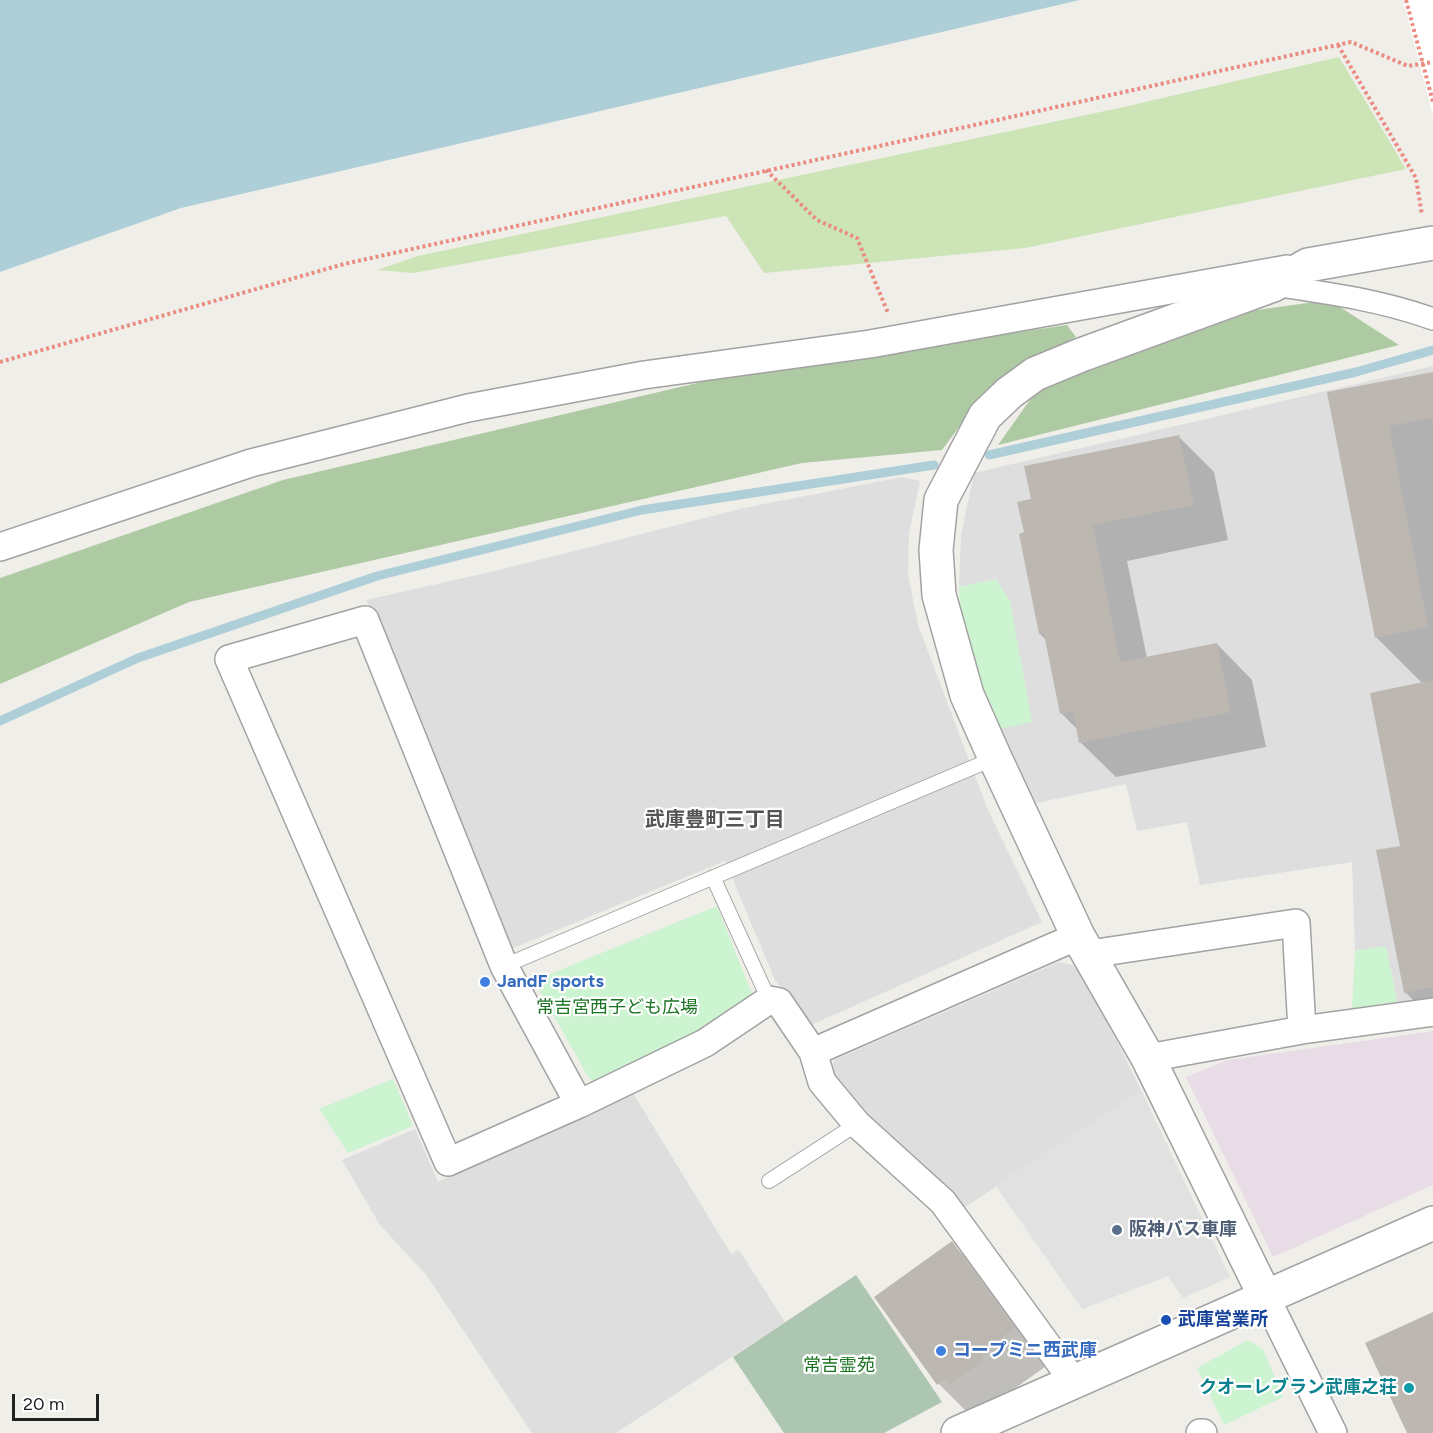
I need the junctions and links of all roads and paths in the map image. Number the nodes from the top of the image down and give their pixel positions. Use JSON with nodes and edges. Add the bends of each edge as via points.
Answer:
{"nodes":[{"id":1,"x":1406,"y":0,"type":"edge"},
{"id":2,"x":1338,"y":45,"type":"junction"},
{"id":3,"x":1433,"y":62,"type":"edge"},
{"id":4,"x":1433,"y":102,"type":"edge"},
{"id":5,"x":766,"y":170,"type":"junction"},
{"id":6,"x":1428,"y":233,"type":"edge"},
{"id":7,"x":1308,"y":265,"type":"junction"},
{"id":8,"x":1273,"y":285,"type":"junction"},
{"id":9,"x":1433,"y":319,"type":"edge"},
{"id":10,"x":898,"y":339,"type":"junction"},
{"id":11,"x":0,"y":362,"type":"edge"},
{"id":12,"x":0,"y":547,"type":"edge"},
{"id":13,"x":994,"y":758,"type":"junction"},
{"id":14,"x":713,"y":877,"type":"junction"},
{"id":15,"x":1084,"y":945,"type":"junction"},
{"id":16,"x":504,"y":966,"type":"junction"},
{"id":17,"x":769,"y":1000,"type":"junction"},
{"id":18,"x":1433,"y":1012,"type":"edge"},
{"id":19,"x":1302,"y":1030,"type":"junction"},
{"id":20,"x":813,"y":1053,"type":"junction"},
{"id":21,"x":1148,"y":1058,"type":"junction"},
{"id":22,"x":579,"y":1104,"type":"junction"},
{"id":23,"x":857,"y":1124,"type":"junction"},
{"id":24,"x":769,"y":1181,"type":"dead end"},
{"id":25,"x":1433,"y":1223,"type":"edge"},
{"id":26,"x":1266,"y":1298,"type":"junction"},
{"id":27,"x":1074,"y":1382,"type":"junction"},
{"id":28,"x":958,"y":1433,"type":"edge"},
{"id":29,"x":1333,"y":1433,"type":"edge"}],
"edges":[{"from":1,"to":4,"type":"path","bridge":true},
{"from":2,"to":3,"type":"path","via":[[1351,42],[1408,66]]},
{"from":2,"to":5,"type":"path"},
{"from":2,"to":6,"type":"path","via":[[1416,178]]},
{"from":5,"to":10,"type":"path","via":[[817,220],[857,238]]},
{"from":5,"to":11,"type":"path","via":[[344,264]]},
{"from":6,"to":7,"type":"street"},
{"from":7,"to":8,"type":"street"},
{"from":7,"to":10,"type":"street"},
{"from":8,"to":9,"type":"street","via":[[1393,304]]},
{"from":8,"to":13,"type":"street","via":[[1035,374],[985,416],[942,500],[936,550],[939,596],[967,695]]},
{"from":10,"to":12,"type":"street","via":[[644,375],[468,408],[251,463]]},
{"from":13,"to":14,"type":"lane"},
{"from":13,"to":15,"type":"street"},
{"from":14,"to":16,"type":"lane"},
{"from":14,"to":17,"type":"lane"},
{"from":15,"to":19,"type":"street","via":[[1296,923]]},
{"from":15,"to":20,"type":"street"},
{"from":15,"to":21,"type":"street"},
{"from":16,"to":22,"type":"street"},
{"from":16,"to":22,"type":"street","via":[[365,620],[229,659],[448,1162]]},
{"from":17,"to":20,"type":"street","via":[[779,1002]]},
{"from":17,"to":22,"type":"street","via":[[705,1043]]},
{"from":18,"to":19,"type":"street"},
{"from":19,"to":21,"type":"street"},
{"from":20,"to":23,"type":"street","via":[[822,1082]]},
{"from":21,"to":26,"type":"street"},
{"from":23,"to":24,"type":"lane"},
{"from":23,"to":27,"type":"street","via":[[943,1202]]},
{"from":25,"to":26,"type":"street"},
{"from":26,"to":27,"type":"street"},
{"from":26,"to":29,"type":"street"},
{"from":27,"to":28,"type":"street"}]}
